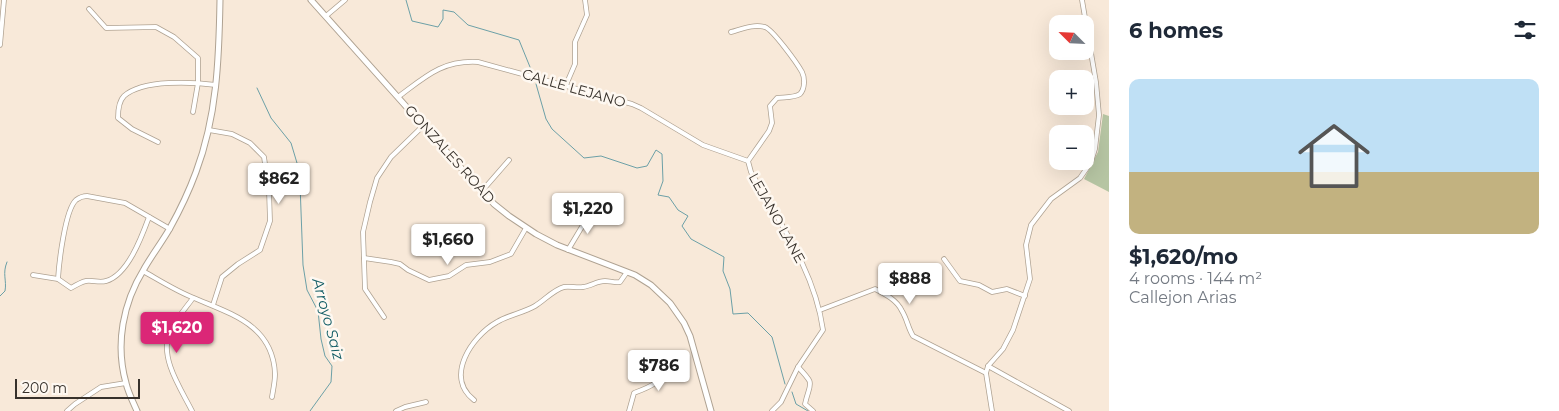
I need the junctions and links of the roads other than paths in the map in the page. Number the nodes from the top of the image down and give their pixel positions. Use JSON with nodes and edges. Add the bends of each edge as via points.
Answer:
{"nodes":[{"id":1,"x":4,"y":0,"type":"edge"},
{"id":2,"x":220,"y":0,"type":"edge"},
{"id":3,"x":311,"y":0,"type":"edge"},
{"id":4,"x":345,"y":0,"type":"edge"},
{"id":5,"x":585,"y":0,"type":"edge"},
{"id":6,"x":1082,"y":0,"type":"edge"},
{"id":7,"x":89,"y":9,"type":"dead end"},
{"id":8,"x":326,"y":16,"type":"junction"},
{"id":9,"x":731,"y":32,"type":"dead end"},
{"id":10,"x":0,"y":45,"type":"edge"},
{"id":11,"x":198,"y":83,"type":"junction"},
{"id":12,"x":566,"y":85,"type":"junction"},
{"id":13,"x":217,"y":86,"type":"junction"},
{"id":14,"x":398,"y":97,"type":"junction"},
{"id":15,"x":193,"y":112,"type":"dead end"},
{"id":16,"x":423,"y":126,"type":"junction"},
{"id":17,"x":209,"y":130,"type":"junction"},
{"id":18,"x":158,"y":142,"type":"dead end"},
{"id":19,"x":509,"y":160,"type":"dead end"},
{"id":20,"x":748,"y":161,"type":"junction"},
{"id":21,"x":482,"y":191,"type":"junction"},
{"id":22,"x":592,"y":210,"type":"dead end"},
{"id":23,"x":149,"y":217,"type":"junction"},
{"id":24,"x":526,"y":228,"type":"junction"},
{"id":25,"x":170,"y":229,"type":"junction"},
{"id":26,"x":568,"y":250,"type":"junction"},
{"id":27,"x":364,"y":258,"type":"junction"},
{"id":28,"x":944,"y":259,"type":"dead end"},
{"id":29,"x":142,"y":271,"type":"junction"},
{"id":30,"x":627,"y":272,"type":"junction"},
{"id":31,"x":33,"y":276,"type":"dead end"},
{"id":32,"x":58,"y":279,"type":"junction"},
{"id":33,"x":1025,"y":296,"type":"junction"},
{"id":34,"x":193,"y":298,"type":"junction"},
{"id":35,"x":213,"y":305,"type":"junction"},
{"id":36,"x":820,"y":310,"type":"junction"},
{"id":37,"x":384,"y":317,"type":"dead end"},
{"id":38,"x":666,"y":365,"type":"dead end"},
{"id":39,"x":988,"y":366,"type":"junction"},
{"id":40,"x":798,"y":367,"type":"junction"},
{"id":41,"x":986,"y":373,"type":"junction"},
{"id":42,"x":126,"y":383,"type":"junction"},
{"id":43,"x":272,"y":397,"type":"dead end"},
{"id":44,"x":474,"y":400,"type":"dead end"},
{"id":45,"x":426,"y":402,"type":"dead end"},
{"id":46,"x":67,"y":411,"type":"edge"},
{"id":47,"x":137,"y":411,"type":"edge"},
{"id":48,"x":192,"y":411,"type":"edge"},
{"id":49,"x":396,"y":411,"type":"edge"},
{"id":50,"x":629,"y":411,"type":"edge"},
{"id":51,"x":711,"y":411,"type":"edge"},
{"id":52,"x":772,"y":411,"type":"edge"},
{"id":53,"x":813,"y":411,"type":"edge"},
{"id":54,"x":992,"y":411,"type":"edge"},
{"id":55,"x":1069,"y":411,"type":"edge"}],
"edges":[{"from":1,"to":10,"type":"street"},
{"from":2,"to":13,"type":"street"},
{"from":3,"to":8,"type":"street","name":"GONZALES ROAD"},
{"from":4,"to":8,"type":"street"},
{"from":5,"to":12,"type":"street","via":[[587,14],[575,42],[575,64]]},
{"from":6,"to":33,"type":"street","via":[[1099,115],[1095,149],[1080,178],[1051,200],[1031,225],[1026,245],[1030,279]]},
{"from":7,"to":11,"type":"street","via":[[106,28],[156,27],[174,37],[198,58]]},
{"from":8,"to":14,"type":"street","name":"GONZALES ROAD"},
{"from":9,"to":20,"type":"street","name":"LEJANO LANE","via":[[754,26],[767,28],[803,73],[801,93],[777,98],[770,106],[772,123],[769,131]]},
{"from":11,"to":13,"type":"street"},
{"from":11,"to":15,"type":"street"},
{"from":11,"to":18,"type":"street","via":[[160,83],[123,96],[118,118]]},
{"from":12,"to":14,"type":"street","name":"CALLE LEJANO","via":[[483,63],[466,62],[434,70]]},
{"from":12,"to":20,"type":"street","name":"CALLE LEJANO","via":[[641,108],[703,144]]},
{"from":13,"to":17,"type":"street"},
{"from":14,"to":16,"type":"street","name":"GONZALES ROAD"},
{"from":16,"to":21,"type":"street","name":"GONZALES ROAD"},
{"from":16,"to":27,"type":"street","via":[[391,157],[377,178],[363,232]]},
{"from":17,"to":25,"type":"street","via":[[196,173]]},
{"from":17,"to":35,"type":"street","via":[[232,134],[250,143],[264,157],[270,221],[260,250],[222,277]]},
{"from":19,"to":21,"type":"street"},
{"from":20,"to":36,"type":"street","name":"LEJANO LANE","via":[[751,172],[803,264]]},
{"from":21,"to":24,"type":"street","name":"GONZALES ROAD"},
{"from":22,"to":26,"type":"street"},
{"from":23,"to":25,"type":"street"},
{"from":23,"to":32,"type":"street","via":[[140,240],[116,276],[102,282],[87,281],[72,288]]},
{"from":23,"to":32,"type":"street","via":[[122,202],[87,196],[79,198],[70,210],[59,257]]},
{"from":24,"to":26,"type":"street","name":"GONZALES ROAD"},
{"from":24,"to":27,"type":"street","via":[[511,254],[490,262],[466,265],[449,276],[429,280],[400,264]]},
{"from":25,"to":29,"type":"street"},
{"from":26,"to":30,"type":"street","name":"GONZALES ROAD"},
{"from":27,"to":37,"type":"street","via":[[365,289]]},
{"from":28,"to":33,"type":"street","via":[[960,281],[992,292],[1007,289]]},
{"from":29,"to":34,"type":"street"},
{"from":29,"to":42,"type":"street","via":[[124,314],[121,332]]},
{"from":30,"to":44,"type":"street","via":[[620,282],[564,287],[536,306],[497,321],[472,344],[460,376],[464,389]]},
{"from":30,"to":51,"type":"street","name":"GONZALES ROAD","via":[[658,291],[684,323]]},
{"from":31,"to":32,"type":"street"},
{"from":33,"to":39,"type":"street","via":[[1004,349]]},
{"from":34,"to":35,"type":"street"},
{"from":34,"to":48,"type":"street","via":[[169,333],[166,348],[171,367]]},
{"from":35,"to":43,"type":"street","via":[[238,316],[255,328],[265,341],[275,374]]},
{"from":36,"to":40,"type":"street","name":"LEJANO LANE","via":[[823,330]]},
{"from":36,"to":41,"type":"street","via":[[874,289],[890,297],[902,309],[913,336]]},
{"from":38,"to":50,"type":"street","via":[[658,382],[634,393]]},
{"from":39,"to":41,"type":"street"},
{"from":39,"to":55,"type":"street"},
{"from":40,"to":52,"type":"street","name":"LEJANO LANE","via":[[781,402]]},
{"from":40,"to":53,"type":"street","via":[[812,385],[805,404]]},
{"from":41,"to":54,"type":"street"},
{"from":42,"to":46,"type":"street","via":[[101,386]]},
{"from":42,"to":47,"type":"street"},
{"from":45,"to":49,"type":"street"}]}
